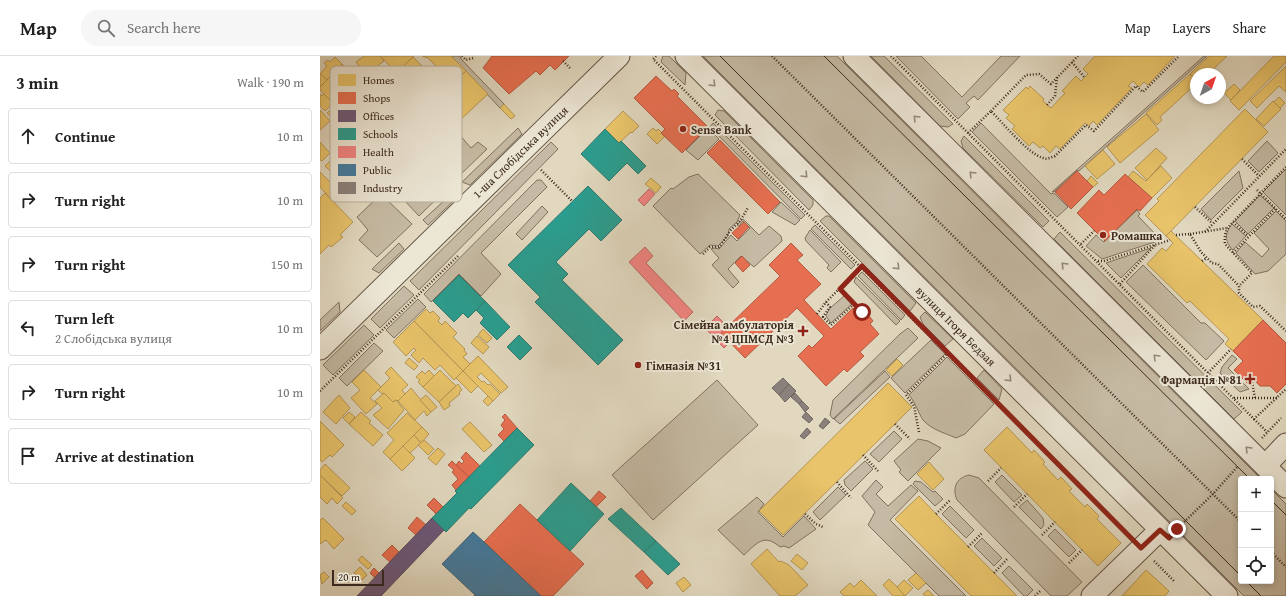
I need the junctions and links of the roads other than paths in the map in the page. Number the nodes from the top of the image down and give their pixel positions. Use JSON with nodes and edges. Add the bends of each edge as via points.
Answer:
{"nodes":[{"id":1,"x":619,"y":56,"type":"edge"},
{"id":2,"x":686,"y":56,"type":"edge"},
{"id":3,"x":854,"y":56,"type":"edge"},
{"id":4,"x":320,"y":349,"type":"edge"},
{"id":5,"x":1286,"y":444,"type":"edge"},
{"id":6,"x":1265,"y":466,"type":"junction"},
{"id":7,"x":1286,"y":486,"type":"edge"},
{"id":8,"x":1164,"y":534,"type":"junction"},
{"id":9,"x":1092,"y":596,"type":"edge"},
{"id":10,"x":1227,"y":596,"type":"edge"}],
"edges":[{"from":1,"to":4,"type":"street","name":"1-ша Слобідська вулиця"},
{"from":2,"to":8,"type":"street","name":"вулиця Ігоря Бедзая","one_way":true},
{"from":6,"to":3,"type":"street","one_way":true},
{"from":5,"to":6,"type":"street"},
{"from":6,"to":7,"type":"street"},
{"from":8,"to":9,"type":"street","via":[[1141,548]]},
{"from":8,"to":10,"type":"street","name":"вулиця Ігоря Бедзая"}]}
